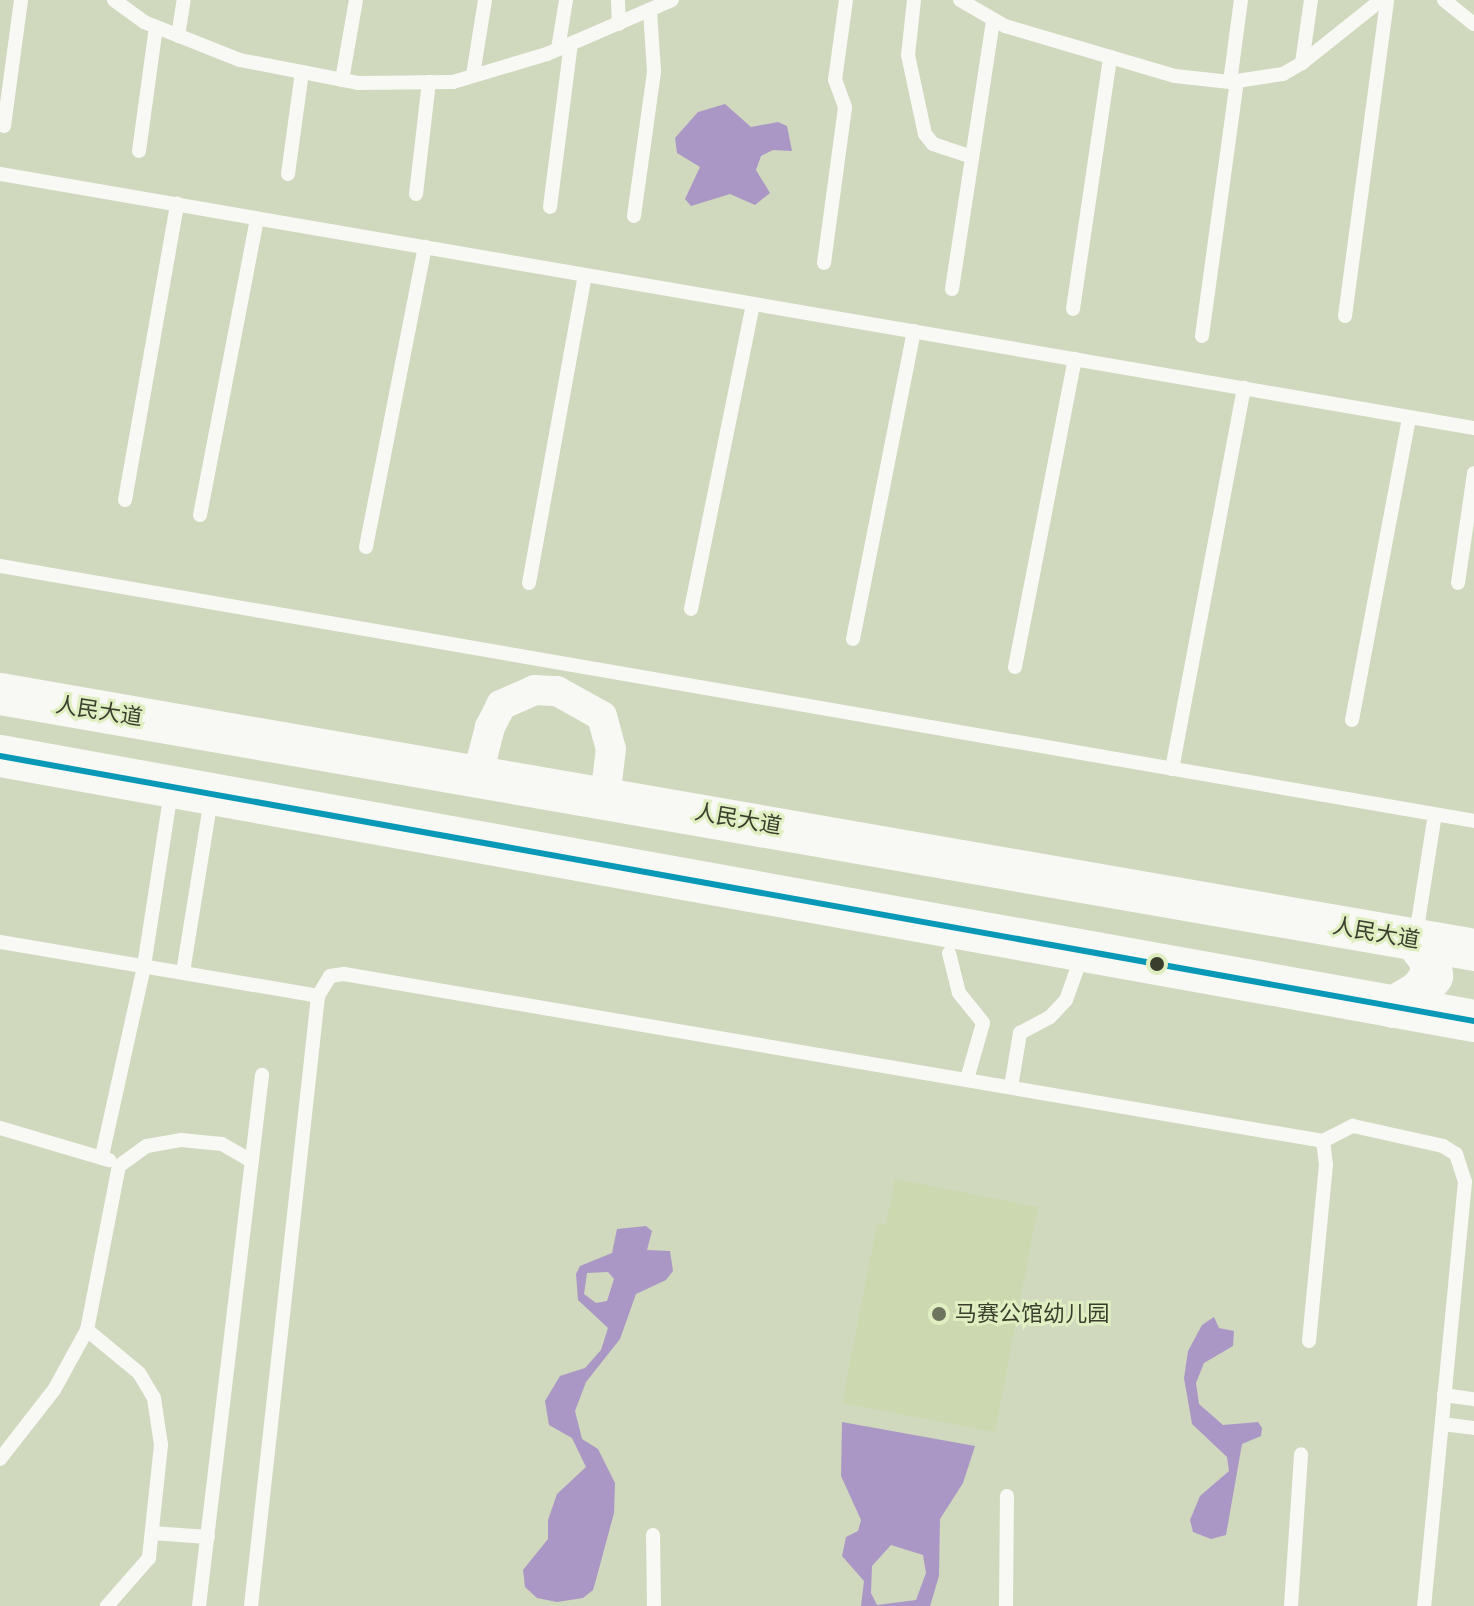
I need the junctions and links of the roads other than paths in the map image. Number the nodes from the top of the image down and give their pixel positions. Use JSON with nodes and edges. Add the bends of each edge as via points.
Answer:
{"nodes":[{"id":1,"x":21,"y":0,"type":"edge"},
{"id":2,"x":114,"y":0,"type":"edge"},
{"id":3,"x":184,"y":0,"type":"edge"},
{"id":4,"x":356,"y":0,"type":"edge"},
{"id":5,"x":485,"y":0,"type":"edge"},
{"id":6,"x":566,"y":0,"type":"edge"},
{"id":7,"x":618,"y":0,"type":"edge"},
{"id":8,"x":672,"y":0,"type":"edge"},
{"id":9,"x":846,"y":0,"type":"edge"},
{"id":10,"x":914,"y":0,"type":"edge"},
{"id":11,"x":960,"y":0,"type":"edge"},
{"id":12,"x":1241,"y":0,"type":"edge"},
{"id":13,"x":1311,"y":0,"type":"edge"},
{"id":14,"x":1381,"y":0,"type":"edge"},
{"id":15,"x":1387,"y":0,"type":"edge"},
{"id":16,"x":1444,"y":0,"type":"edge"},
{"id":17,"x":650,"y":10,"type":"junction"},
{"id":18,"x":993,"y":20,"type":"junction"},
{"id":19,"x":619,"y":24,"type":"junction"},
{"id":20,"x":1474,"y":24,"type":"edge"},
{"id":21,"x":156,"y":27,"type":"junction"},
{"id":22,"x":178,"y":36,"type":"junction"},
{"id":23,"x":565,"y":47,"type":"junction"},
{"id":24,"x":1110,"y":57,"type":"junction"},
{"id":25,"x":1302,"y":63,"type":"junction"},
{"id":26,"x":302,"y":72,"type":"junction"},
{"id":27,"x":473,"y":75,"type":"junction"},
{"id":28,"x":342,"y":80,"type":"junction"},
{"id":29,"x":1234,"y":81,"type":"junction"},
{"id":30,"x":429,"y":82,"type":"junction"},
{"id":31,"x":4,"y":126,"type":"dead end"},
{"id":32,"x":139,"y":151,"type":"dead end"},
{"id":33,"x":972,"y":157,"type":"junction"},
{"id":34,"x":0,"y":174,"type":"edge"},
{"id":35,"x":288,"y":174,"type":"dead end"},
{"id":36,"x":416,"y":194,"type":"dead end"},
{"id":37,"x":177,"y":204,"type":"junction"},
{"id":38,"x":550,"y":207,"type":"dead end"},
{"id":39,"x":634,"y":216,"type":"dead end"},
{"id":40,"x":257,"y":218,"type":"junction"},
{"id":41,"x":425,"y":247,"type":"junction"},
{"id":42,"x":824,"y":263,"type":"dead end"},
{"id":43,"x":585,"y":275,"type":"junction"},
{"id":44,"x":952,"y":289,"type":"dead end"},
{"id":45,"x":753,"y":304,"type":"junction"},
{"id":46,"x":1073,"y":309,"type":"dead end"},
{"id":47,"x":1345,"y":316,"type":"dead end"},
{"id":48,"x":914,"y":331,"type":"junction"},
{"id":49,"x":1202,"y":336,"type":"dead end"},
{"id":50,"x":1075,"y":359,"type":"junction"},
{"id":51,"x":1244,"y":388,"type":"junction"},
{"id":52,"x":1409,"y":417,"type":"junction"},
{"id":53,"x":1474,"y":428,"type":"edge"},
{"id":54,"x":1474,"y":473,"type":"edge"},
{"id":55,"x":125,"y":500,"type":"dead end"},
{"id":56,"x":200,"y":515,"type":"dead end"},
{"id":57,"x":366,"y":547,"type":"dead end"},
{"id":58,"x":0,"y":566,"type":"edge"},
{"id":59,"x":529,"y":583,"type":"dead end"},
{"id":60,"x":1458,"y":583,"type":"dead end"},
{"id":61,"x":691,"y":609,"type":"dead end"},
{"id":62,"x":853,"y":639,"type":"dead end"},
{"id":63,"x":1015,"y":667,"type":"dead end"},
{"id":64,"x":559,"y":678,"type":"junction"},
{"id":65,"x":0,"y":694,"type":"edge"},
{"id":66,"x":1352,"y":720,"type":"dead end"},
{"id":67,"x":0,"y":756,"type":"edge"},
{"id":68,"x":1172,"y":769,"type":"junction"},
{"id":69,"x":478,"y":774,"type":"junction"},
{"id":70,"x":192,"y":790,"type":"junction"},
{"id":71,"x":605,"y":797,"type":"junction"},
{"id":72,"x":1435,"y":814,"type":"junction"},
{"id":73,"x":1474,"y":821,"type":"edge"},
{"id":74,"x":815,"y":832,"type":"junction"},
{"id":75,"x":806,"y":898,"type":"junction"},
{"id":76,"x":1415,"y":940,"type":"junction"},
{"id":77,"x":0,"y":942,"type":"edge"},
{"id":78,"x":1474,"y":950,"type":"edge"},
{"id":79,"x":949,"y":953,"type":"dead end"},
{"id":80,"x":1080,"y":962,"type":"junction"},
{"id":81,"x":144,"y":966,"type":"junction"},
{"id":82,"x":183,"y":972,"type":"junction"},
{"id":83,"x":318,"y":996,"type":"junction"},
{"id":84,"x":1394,"y":1007,"type":"junction"},
{"id":85,"x":1474,"y":1021,"type":"edge"},
{"id":86,"x":262,"y":1075,"type":"dead end"},
{"id":87,"x":967,"y":1079,"type":"junction"},
{"id":88,"x":1011,"y":1087,"type":"junction"},
{"id":89,"x":0,"y":1128,"type":"edge"},
{"id":90,"x":1323,"y":1141,"type":"junction"},
{"id":91,"x":102,"y":1156,"type":"junction"},
{"id":92,"x":252,"y":1161,"type":"junction"},
{"id":93,"x":119,"y":1166,"type":"junction"},
{"id":94,"x":87,"y":1330,"type":"junction"},
{"id":95,"x":1309,"y":1341,"type":"dead end"},
{"id":96,"x":1444,"y":1395,"type":"junction"},
{"id":97,"x":1474,"y":1399,"type":"edge"},
{"id":98,"x":1442,"y":1424,"type":"junction"},
{"id":99,"x":1474,"y":1428,"type":"edge"},
{"id":100,"x":1301,"y":1454,"type":"dead end"},
{"id":101,"x":0,"y":1459,"type":"edge"},
{"id":102,"x":1007,"y":1496,"type":"dead end"},
{"id":103,"x":152,"y":1533,"type":"junction"},
{"id":104,"x":653,"y":1535,"type":"dead end"},
{"id":105,"x":208,"y":1537,"type":"junction"},
{"id":106,"x":107,"y":1606,"type":"edge"},
{"id":107,"x":199,"y":1606,"type":"edge"},
{"id":108,"x":251,"y":1606,"type":"edge"},
{"id":109,"x":654,"y":1606,"type":"edge"},
{"id":110,"x":1006,"y":1606,"type":"edge"},
{"id":111,"x":1291,"y":1606,"type":"edge"},
{"id":112,"x":1424,"y":1606,"type":"edge"}],
"edges":[{"from":1,"to":31,"type":"lane"},
{"from":2,"to":21,"type":"lane"},
{"from":3,"to":22,"type":"lane"},
{"from":4,"to":28,"type":"lane"},
{"from":5,"to":27,"type":"lane"},
{"from":6,"to":23,"type":"lane"},
{"from":7,"to":19,"type":"lane"},
{"from":8,"to":17,"type":"lane"},
{"from":9,"to":42,"type":"lane","via":[[835,80],[845,107]]},
{"from":10,"to":33,"type":"lane","via":[[908,55],[925,134],[933,144]]},
{"from":11,"to":18,"type":"lane"},
{"from":12,"to":29,"type":"lane"},
{"from":13,"to":25,"type":"lane"},
{"from":14,"to":25,"type":"lane"},
{"from":15,"to":47,"type":"lane"},
{"from":16,"to":20,"type":"lane"},
{"from":17,"to":19,"type":"lane"},
{"from":17,"to":39,"type":"lane","via":[[654,71]]},
{"from":18,"to":24,"type":"lane"},
{"from":18,"to":33,"type":"lane"},
{"from":19,"to":23,"type":"lane"},
{"from":21,"to":22,"type":"lane"},
{"from":21,"to":32,"type":"lane"},
{"from":22,"to":26,"type":"lane","via":[[240,60]]},
{"from":23,"to":27,"type":"lane"},
{"from":23,"to":38,"type":"lane"},
{"from":24,"to":29,"type":"lane","via":[[1175,76]]},
{"from":24,"to":46,"type":"lane"},
{"from":25,"to":29,"type":"lane","via":[[1283,74]]},
{"from":26,"to":28,"type":"lane"},
{"from":26,"to":35,"type":"lane"},
{"from":27,"to":30,"type":"lane"},
{"from":28,"to":30,"type":"lane"},
{"from":29,"to":49,"type":"lane"},
{"from":30,"to":36,"type":"lane"},
{"from":33,"to":44,"type":"lane"},
{"from":34,"to":37,"type":"lane"},
{"from":37,"to":40,"type":"lane"},
{"from":37,"to":55,"type":"lane"},
{"from":40,"to":41,"type":"lane"},
{"from":40,"to":56,"type":"lane"},
{"from":41,"to":43,"type":"lane"},
{"from":41,"to":57,"type":"lane"},
{"from":43,"to":45,"type":"lane"},
{"from":43,"to":59,"type":"lane"},
{"from":45,"to":48,"type":"lane"},
{"from":45,"to":61,"type":"lane"},
{"from":48,"to":50,"type":"lane"},
{"from":48,"to":62,"type":"lane"},
{"from":50,"to":51,"type":"lane"},
{"from":50,"to":63,"type":"lane"},
{"from":51,"to":52,"type":"lane"},
{"from":51,"to":68,"type":"lane"},
{"from":52,"to":53,"type":"lane"},
{"from":52,"to":66,"type":"lane"},
{"from":54,"to":60,"type":"lane"},
{"from":58,"to":64,"type":"lane"},
{"from":64,"to":68,"type":"lane"},
{"from":64,"to":69,"type":"street","via":[[501,705]]},
{"from":64,"to":71,"type":"street","via":[[602,716],[611,749]]},
{"from":65,"to":69,"type":"main road","name":"人民大道"},
{"from":67,"to":70,"type":"main road"},
{"from":68,"to":72,"type":"lane"},
{"from":69,"to":71,"type":"main road","name":"人民大道"},
{"from":70,"to":75,"type":"main road"},
{"from":70,"to":81,"type":"lane"},
{"from":70,"to":82,"type":"lane"},
{"from":71,"to":74,"type":"main road","name":"人民大道"},
{"from":72,"to":73,"type":"lane"},
{"from":72,"to":76,"type":"lane"},
{"from":74,"to":75,"type":"main road"},
{"from":74,"to":76,"type":"main road","name":"人民大道"},
{"from":75,"to":80,"type":"main road"},
{"from":76,"to":78,"type":"main road","name":"人民大道"},
{"from":76,"to":84,"type":"main road","via":[[1430,959],[1432,976],[1419,992]]},
{"from":77,"to":81,"type":"lane"},
{"from":79,"to":87,"type":"lane","via":[[959,993],[983,1023]]},
{"from":80,"to":84,"type":"main road"},
{"from":80,"to":88,"type":"lane","via":[[1050,1017],[1020,1033]]},
{"from":81,"to":82,"type":"lane"},
{"from":81,"to":91,"type":"lane"},
{"from":82,"to":83,"type":"lane"},
{"from":83,"to":87,"type":"lane","via":[[330,976],[344,974]]},
{"from":83,"to":108,"type":"lane"},
{"from":84,"to":85,"type":"main road"},
{"from":86,"to":92,"type":"lane"},
{"from":87,"to":88,"type":"lane"},
{"from":88,"to":90,"type":"lane"},
{"from":89,"to":91,"type":"lane","via":[[36,1143]]},
{"from":90,"to":95,"type":"lane","via":[[1326,1165]]},
{"from":90,"to":96,"type":"lane","via":[[1353,1126],[1443,1146],[1463,1165]]},
{"from":91,"to":93,"type":"lane"},
{"from":92,"to":93,"type":"lane","via":[[222,1144],[181,1140],[147,1146]]},
{"from":92,"to":105,"type":"lane"},
{"from":93,"to":94,"type":"lane"},
{"from":94,"to":101,"type":"lane","via":[[54,1390]]},
{"from":94,"to":103,"type":"lane","via":[[139,1373],[154,1398],[161,1445]]},
{"from":96,"to":97,"type":"lane"},
{"from":96,"to":98,"type":"lane"},
{"from":98,"to":99,"type":"lane"},
{"from":98,"to":112,"type":"lane"},
{"from":100,"to":111,"type":"lane"},
{"from":102,"to":110,"type":"lane"},
{"from":103,"to":105,"type":"lane"},
{"from":103,"to":106,"type":"lane","via":[[146,1565]]},
{"from":104,"to":109,"type":"lane"},
{"from":105,"to":107,"type":"lane"}]}
